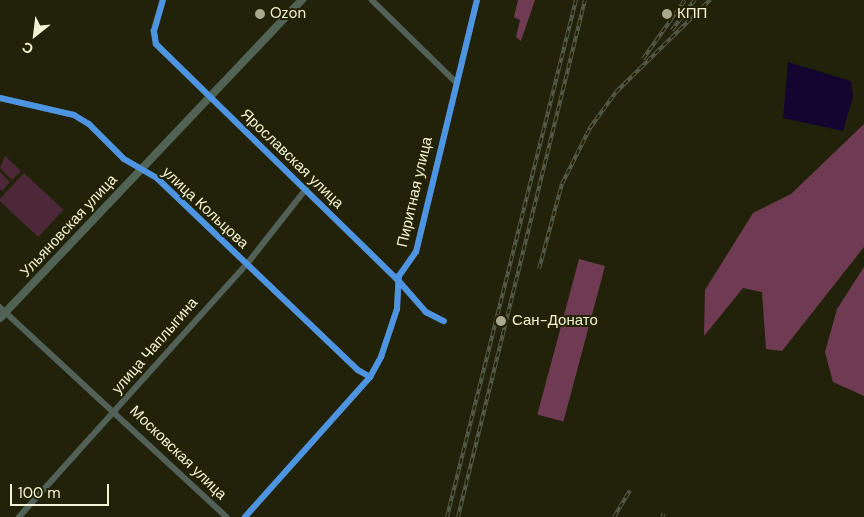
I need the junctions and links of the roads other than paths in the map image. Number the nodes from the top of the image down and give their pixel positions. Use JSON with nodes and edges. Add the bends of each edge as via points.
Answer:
{"nodes":[{"id":1,"x":162,"y":0,"type":"edge"},
{"id":2,"x":302,"y":0,"type":"edge"},
{"id":3,"x":372,"y":0,"type":"edge"},
{"id":4,"x":478,"y":0,"type":"edge"},
{"id":5,"x":455,"y":81,"type":"junction"},
{"id":6,"x":211,"y":95,"type":"junction"},
{"id":7,"x":0,"y":98,"type":"edge"},
{"id":8,"x":141,"y":169,"type":"junction"},
{"id":9,"x":306,"y":189,"type":"junction"},
{"id":10,"x":247,"y":264,"type":"junction"},
{"id":11,"x":398,"y":280,"type":"junction"},
{"id":12,"x":4,"y":309,"type":"edge"},
{"id":13,"x":0,"y":318,"type":"edge"},
{"id":14,"x":444,"y":321,"type":"dead end"},
{"id":15,"x":370,"y":377,"type":"junction"},
{"id":16,"x":116,"y":410,"type":"junction"},
{"id":17,"x":20,"y":517,"type":"edge"},
{"id":18,"x":227,"y":517,"type":"edge"},
{"id":19,"x":245,"y":517,"type":"edge"}],
"edges":[{"from":1,"to":6,"type":"street","name":"Ярославская улица","via":[[153,40]]},
{"from":2,"to":6,"type":"main road","name":"Ульяновская улица"},
{"from":3,"to":5,"type":"street"},
{"from":4,"to":5,"type":"street","name":"Пиритная улица"},
{"from":5,"to":11,"type":"street","name":"Пиритная улица","via":[[416,252]]},
{"from":6,"to":8,"type":"main road","name":"Ульяновская улица"},
{"from":6,"to":9,"type":"street","name":"Ярославская улица"},
{"from":7,"to":8,"type":"street","name":"улица Кольцова","via":[[74,115]]},
{"from":8,"to":10,"type":"street","name":"улица Кольцова","via":[[158,179]]},
{"from":8,"to":12,"type":"main road","name":"Ульяновская улица"},
{"from":9,"to":10,"type":"street","name":"улица Чаплыгина"},
{"from":9,"to":11,"type":"street","name":"Ярославская улица"},
{"from":10,"to":15,"type":"street","name":"улица Кольцова","via":[[358,370]]},
{"from":10,"to":16,"type":"street","name":"улица Чаплыгина"},
{"from":11,"to":14,"type":"street","name":"Ярославская улица","via":[[426,312]]},
{"from":11,"to":15,"type":"street","via":[[397,309]]},
{"from":12,"to":13,"type":"main road","name":"Ульяновская улица"},
{"from":12,"to":16,"type":"street","name":"Московская улица"},
{"from":15,"to":19,"type":"street"},
{"from":16,"to":17,"type":"street","name":"улица Чаплыгина"},
{"from":16,"to":18,"type":"street","name":"Московская улица"}]}
